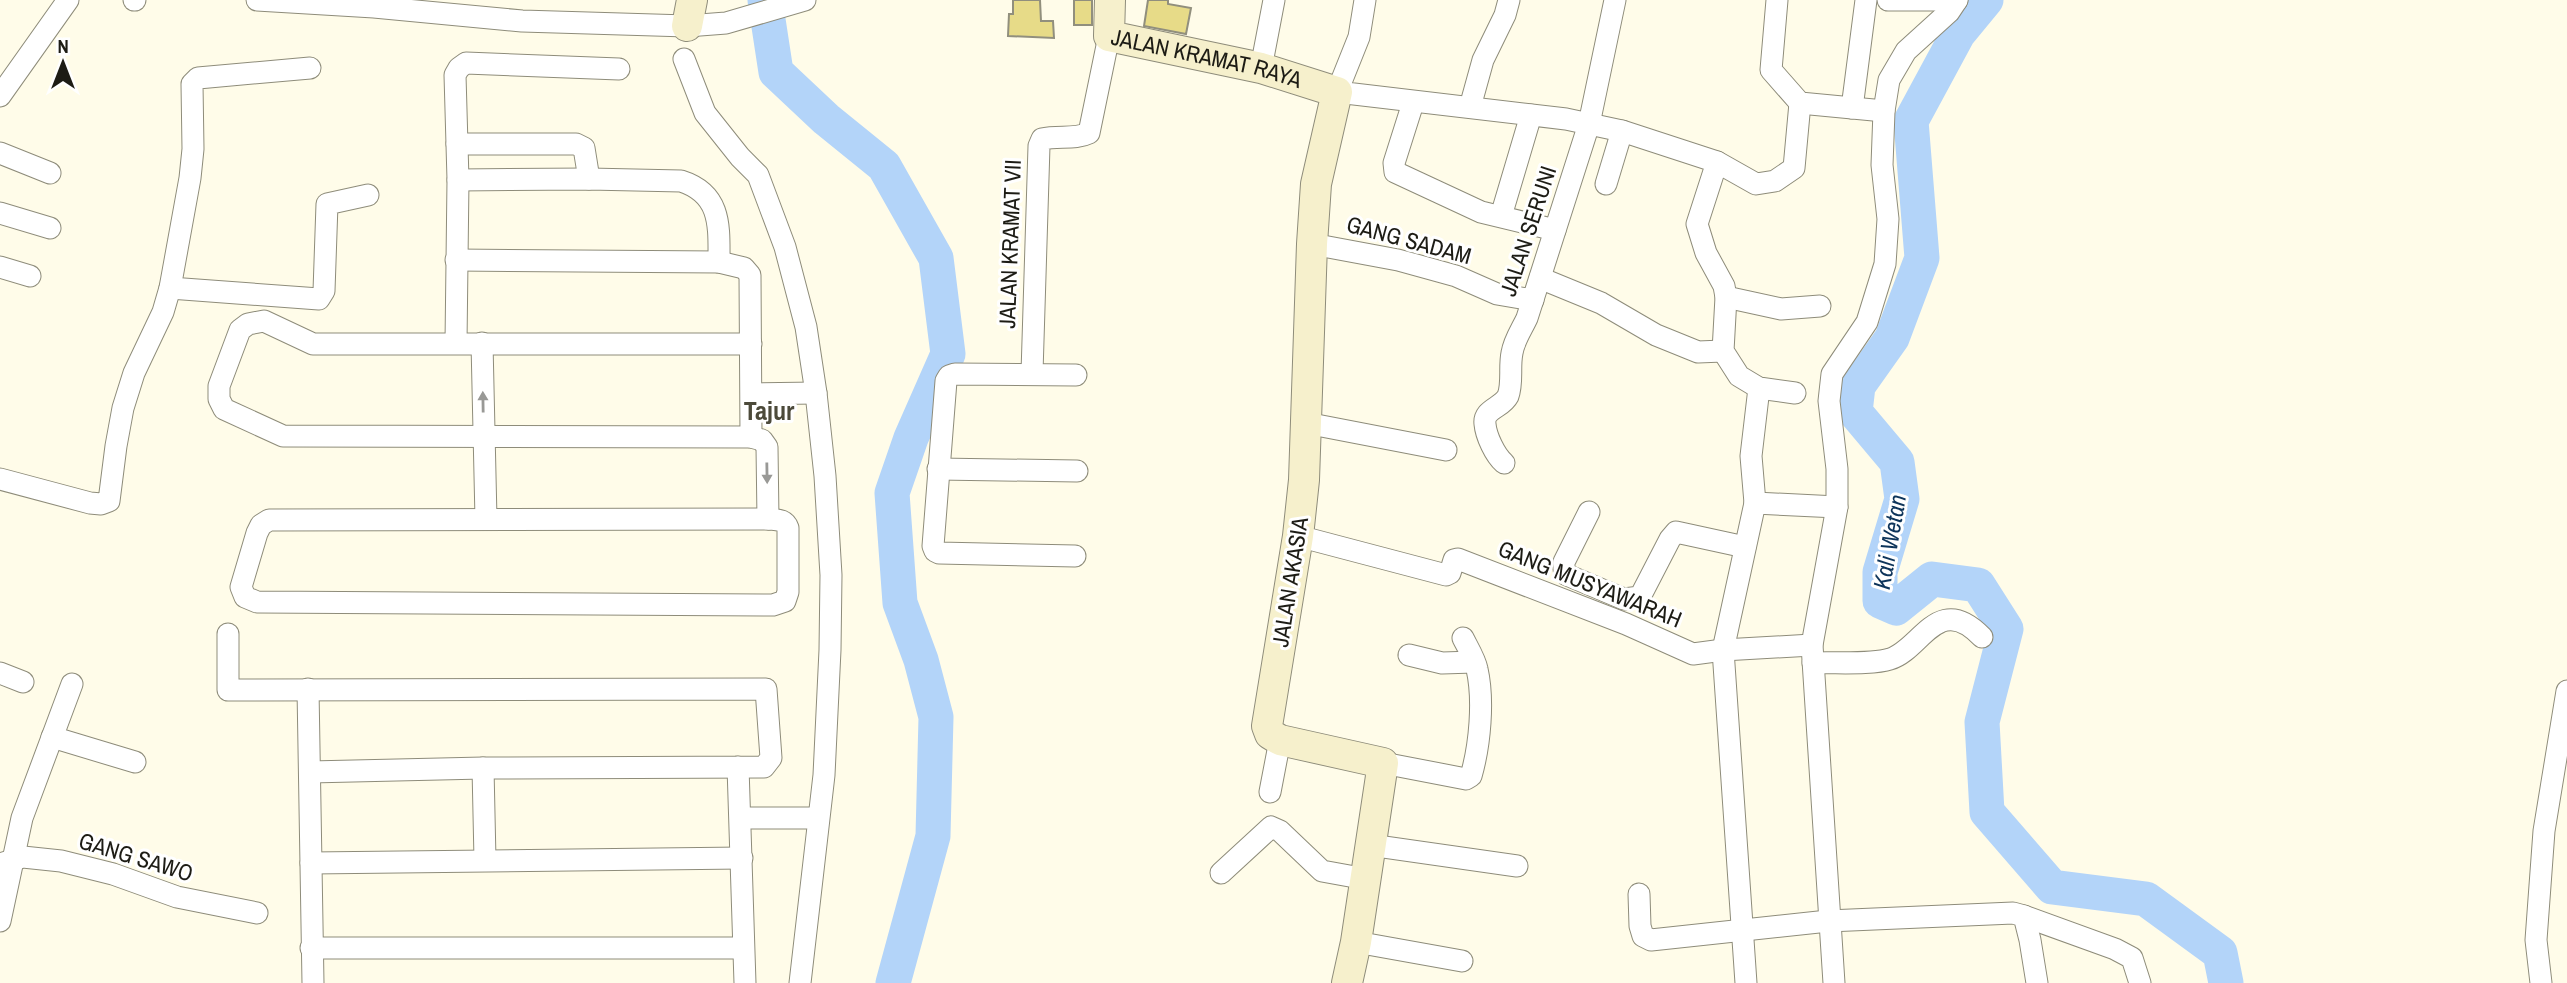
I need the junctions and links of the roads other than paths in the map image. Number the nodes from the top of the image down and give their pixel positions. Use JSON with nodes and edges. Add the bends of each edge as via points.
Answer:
{"nodes":[{"id":1,"x":68,"y":0,"type":"edge"},
{"id":2,"x":257,"y":0,"type":"edge"},
{"id":3,"x":805,"y":0,"type":"edge"},
{"id":4,"x":1110,"y":0,"type":"edge"},
{"id":5,"x":1274,"y":0,"type":"edge"},
{"id":6,"x":1366,"y":0,"type":"edge"},
{"id":7,"x":1508,"y":0,"type":"edge"},
{"id":8,"x":1615,"y":0,"type":"edge"},
{"id":9,"x":1777,"y":0,"type":"edge"},
{"id":10,"x":1866,"y":0,"type":"edge"},
{"id":11,"x":1888,"y":0,"type":"edge"},
{"id":12,"x":1957,"y":0,"type":"edge"},
{"id":13,"x":690,"y":13,"type":"edge"},
{"id":14,"x":1109,"y":36,"type":"junction"},
{"id":15,"x":310,"y":68,"type":"dead end"},
{"id":16,"x":1261,"y":68,"type":"junction"},
{"id":17,"x":619,"y":69,"type":"dead end"},
{"id":18,"x":1337,"y":92,"type":"junction"},
{"id":19,"x":0,"y":96,"type":"edge"},
{"id":20,"x":1413,"y":103,"type":"junction"},
{"id":21,"x":1800,"y":103,"type":"junction"},
{"id":22,"x":1470,"y":107,"type":"junction"},
{"id":23,"x":1852,"y":108,"type":"junction"},
{"id":24,"x":1884,"y":111,"type":"junction"},
{"id":25,"x":1531,"y":115,"type":"junction"},
{"id":26,"x":1589,"y":124,"type":"junction"},
{"id":27,"x":1622,"y":131,"type":"junction"},
{"id":28,"x":457,"y":144,"type":"junction"},
{"id":29,"x":0,"y":153,"type":"edge"},
{"id":30,"x":1717,"y":162,"type":"junction"},
{"id":31,"x":50,"y":173,"type":"dead end"},
{"id":32,"x":589,"y":179,"type":"junction"},
{"id":33,"x":458,"y":180,"type":"junction"},
{"id":34,"x":1606,"y":184,"type":"dead end"},
{"id":35,"x":368,"y":195,"type":"dead end"},
{"id":36,"x":0,"y":213,"type":"edge"},
{"id":37,"x":1501,"y":216,"type":"junction"},
{"id":38,"x":50,"y":228,"type":"dead end"},
{"id":39,"x":1555,"y":230,"type":"junction"},
{"id":40,"x":1312,"y":243,"type":"junction"},
{"id":41,"x":456,"y":260,"type":"junction"},
{"id":42,"x":719,"y":262,"type":"junction"},
{"id":43,"x":0,"y":267,"type":"edge"},
{"id":44,"x":30,"y":276,"type":"dead end"},
{"id":45,"x":1540,"y":278,"type":"junction"},
{"id":46,"x":170,"y":288,"type":"junction"},
{"id":47,"x":1726,"y":297,"type":"junction"},
{"id":48,"x":1533,"y":300,"type":"junction"},
{"id":49,"x":1821,"y":306,"type":"dead end"},
{"id":50,"x":456,"y":343,"type":"junction"},
{"id":51,"x":482,"y":343,"type":"junction"},
{"id":52,"x":751,"y":344,"type":"junction"},
{"id":53,"x":1723,"y":351,"type":"junction"},
{"id":54,"x":1032,"y":373,"type":"junction"},
{"id":55,"x":1076,"y":375,"type":"dead end"},
{"id":56,"x":752,"y":387,"type":"junction"},
{"id":57,"x":1759,"y":388,"type":"junction"},
{"id":58,"x":812,"y":389,"type":"junction"},
{"id":59,"x":1795,"y":393,"type":"dead end"},
{"id":60,"x":1306,"y":423,"type":"junction"},
{"id":61,"x":751,"y":437,"type":"junction"},
{"id":62,"x":483,"y":438,"type":"junction"},
{"id":63,"x":1446,"y":450,"type":"dead end"},
{"id":64,"x":1504,"y":463,"type":"dead end"},
{"id":65,"x":937,"y":469,"type":"junction"},
{"id":66,"x":1077,"y":471,"type":"dead end"},
{"id":67,"x":0,"y":479,"type":"edge"},
{"id":68,"x":1755,"y":503,"type":"junction"},
{"id":69,"x":1837,"y":507,"type":"junction"},
{"id":70,"x":1589,"y":512,"type":"dead end"},
{"id":71,"x":486,"y":519,"type":"junction"},
{"id":72,"x":768,"y":519,"type":"junction"},
{"id":73,"x":1298,"y":536,"type":"junction"},
{"id":74,"x":1745,"y":547,"type":"junction"},
{"id":75,"x":1075,"y":556,"type":"dead end"},
{"id":76,"x":229,"y":634,"type":"dead end"},
{"id":77,"x":1982,"y":637,"type":"dead end"},
{"id":78,"x":1463,"y":638,"type":"dead end"},
{"id":79,"x":1723,"y":650,"type":"junction"},
{"id":80,"x":1812,"y":654,"type":"junction"},
{"id":81,"x":1409,"y":655,"type":"dead end"},
{"id":82,"x":1474,"y":662,"type":"junction"},
{"id":83,"x":0,"y":673,"type":"edge"},
{"id":84,"x":23,"y":682,"type":"dead end"},
{"id":85,"x":72,"y":684,"type":"dead end"},
{"id":86,"x":308,"y":689,"type":"junction"},
{"id":87,"x":2567,"y":691,"type":"edge"},
{"id":88,"x":2563,"y":734,"type":"edge"},
{"id":89,"x":52,"y":737,"type":"junction"},
{"id":90,"x":1280,"y":740,"type":"junction"},
{"id":91,"x":135,"y":762,"type":"dead end"},
{"id":92,"x":1383,"y":763,"type":"junction"},
{"id":93,"x":738,"y":767,"type":"junction"},
{"id":94,"x":483,"y":768,"type":"junction"},
{"id":95,"x":310,"y":772,"type":"junction"},
{"id":96,"x":1270,"y":792,"type":"dead end"},
{"id":97,"x":741,"y":818,"type":"junction"},
{"id":98,"x":817,"y":818,"type":"junction"},
{"id":99,"x":1370,"y":845,"type":"junction"},
{"id":100,"x":742,"y":858,"type":"junction"},
{"id":101,"x":485,"y":860,"type":"junction"},
{"id":102,"x":6,"y":863,"type":"edge"},
{"id":103,"x":310,"y":863,"type":"junction"},
{"id":104,"x":1517,"y":866,"type":"dead end"},
{"id":105,"x":1222,"y":873,"type":"dead end"},
{"id":106,"x":1366,"y":879,"type":"junction"},
{"id":107,"x":1639,"y":894,"type":"dead end"},
{"id":108,"x":257,"y":913,"type":"dead end"},
{"id":109,"x":2024,"y":916,"type":"junction"},
{"id":110,"x":1828,"y":920,"type":"junction"},
{"id":111,"x":0,"y":921,"type":"edge"},
{"id":112,"x":1742,"y":932,"type":"junction"},
{"id":113,"x":1356,"y":942,"type":"junction"},
{"id":114,"x":311,"y":948,"type":"junction"},
{"id":115,"x":742,"y":948,"type":"junction"},
{"id":116,"x":1462,"y":961,"type":"dead end"},
{"id":117,"x":313,"y":983,"type":"edge"},
{"id":118,"x":744,"y":983,"type":"edge"},
{"id":119,"x":800,"y":983,"type":"edge"},
{"id":120,"x":1347,"y":983,"type":"edge"},
{"id":121,"x":1746,"y":983,"type":"edge"},
{"id":122,"x":1834,"y":983,"type":"edge"},
{"id":123,"x":2037,"y":983,"type":"edge"},
{"id":124,"x":2140,"y":983,"type":"edge"},
{"id":125,"x":2541,"y":983,"type":"edge"}],
"edges":[{"from":1,"to":19,"type":"street"},
{"from":2,"to":13,"type":"street","via":[[523,21]]},
{"from":3,"to":13,"type":"street","via":[[726,23]]},
{"from":4,"to":14,"type":"street","name":"JALAN KRAMAT RAYA"},
{"from":5,"to":16,"type":"street"},
{"from":6,"to":18,"type":"street","via":[[1359,37]]},
{"from":7,"to":22,"type":"street"},
{"from":8,"to":26,"type":"street","name":"JALAN SERUNI"},
{"from":9,"to":21,"type":"street","via":[[1771,71]]},
{"from":10,"to":23,"type":"street"},
{"from":11,"to":12,"type":"street"},
{"from":12,"to":24,"type":"street","via":[[1906,51],[1889,80]]},
{"from":13,"to":58,"type":"street","via":[[684,59],[705,113],[758,174],[806,327]]},
{"from":14,"to":16,"type":"street","name":"JALAN KRAMAT RAYA"},
{"from":14,"to":54,"type":"street","name":"JALAN KRAMAT VII","via":[[1089,133],[1042,139],[1039,146]]},
{"from":15,"to":46,"type":"street","via":[[194,80],[190,178]]},
{"from":16,"to":18,"type":"street","name":"JALAN KRAMAT RAYA"},
{"from":17,"to":28,"type":"street","via":[[466,63],[455,75]]},
{"from":18,"to":20,"type":"street"},
{"from":18,"to":40,"type":"street","name":"JALAN AKASIA","via":[[1316,184]]},
{"from":20,"to":22,"type":"street"},
{"from":20,"to":37,"type":"street","via":[[1395,172],[1481,212]]},
{"from":21,"to":23,"type":"street"},
{"from":21,"to":30,"type":"street","via":[[1794,168],[1775,181],[1756,184]]},
{"from":22,"to":25,"type":"street"},
{"from":23,"to":24,"type":"street"},
{"from":24,"to":69,"type":"street","via":[[1885,264],[1867,322],[1832,374],[1829,401]]},
{"from":25,"to":26,"type":"street"},
{"from":25,"to":37,"type":"street"},
{"from":26,"to":27,"type":"street"},
{"from":26,"to":39,"type":"street","name":"JALAN SERUNI"},
{"from":27,"to":30,"type":"street"},
{"from":27,"to":34,"type":"street"},
{"from":28,"to":32,"type":"street","via":[[576,144],[584,148]]},
{"from":28,"to":33,"type":"street"},
{"from":29,"to":31,"type":"street"},
{"from":30,"to":47,"type":"street","via":[[1697,224]]},
{"from":32,"to":33,"type":"street"},
{"from":32,"to":42,"type":"street","via":[[694,185],[719,218]]},
{"from":33,"to":41,"type":"street"},
{"from":35,"to":46,"type":"street","via":[[327,204],[324,291],[319,299]]},
{"from":36,"to":38,"type":"street"},
{"from":37,"to":39,"type":"street"},
{"from":39,"to":45,"type":"street","name":"JALAN SERUNI"},
{"from":40,"to":48,"type":"street","name":"GANG SADAM","via":[[1398,260],[1456,276],[1497,294]]},
{"from":40,"to":60,"type":"street","name":"JALAN AKASIA"},
{"from":41,"to":42,"type":"street"},
{"from":41,"to":50,"type":"street"},
{"from":42,"to":52,"type":"street","via":[[744,268],[750,275]]},
{"from":43,"to":44,"type":"street"},
{"from":45,"to":48,"type":"street","name":"JALAN SERUNI"},
{"from":45,"to":53,"type":"street","via":[[1698,352]]},
{"from":46,"to":67,"type":"street","via":[[123,408],[109,502],[101,504]]},
{"from":47,"to":49,"type":"street","via":[[1781,309]]},
{"from":47,"to":53,"type":"street"},
{"from":48,"to":64,"type":"street","name":"JALAN SERUNI","via":[[1511,354],[1506,400],[1485,419],[1495,451]]},
{"from":50,"to":51,"type":"street"},
{"from":50,"to":62,"type":"street","via":[[313,344],[264,321],[248,324],[240,330],[219,386],[219,399],[224,409],[282,436]]},
{"from":51,"to":52,"type":"street"},
{"from":62,"to":51,"type":"street","one_way":true},
{"from":52,"to":56,"type":"street"},
{"from":53,"to":57,"type":"street","via":[[1732,369]]},
{"from":54,"to":55,"type":"street"},
{"from":54,"to":65,"type":"street","via":[[949,376]]},
{"from":56,"to":58,"type":"street"},
{"from":56,"to":61,"type":"street"},
{"from":57,"to":59,"type":"street"},
{"from":57,"to":68,"type":"street","via":[[1751,456]]},
{"from":58,"to":98,"type":"street","via":[[825,477],[831,575],[828,723]]},
{"from":60,"to":63,"type":"street"},
{"from":60,"to":73,"type":"street","name":"JALAN AKASIA"},
{"from":61,"to":62,"type":"street"},
{"from":61,"to":72,"type":"street","one_way":true,"via":[[767,447]]},
{"from":62,"to":71,"type":"street"},
{"from":65,"to":66,"type":"street"},
{"from":65,"to":75,"type":"street","via":[[935,551]]},
{"from":68,"to":69,"type":"street"},
{"from":68,"to":74,"type":"street"},
{"from":69,"to":80,"type":"street"},
{"from":70,"to":74,"type":"street","via":[[1564,569],[1567,575],[1625,599],[1640,597],[1676,532]]},
{"from":71,"to":72,"type":"street"},
{"from":71,"to":72,"type":"street","via":[[269,520],[261,525],[241,587],[245,597],[257,602],[774,605],[785,601],[788,592],[788,528],[782,520]]},
{"from":73,"to":79,"type":"street","name":"GANG MUSYAWARAH","via":[[1448,575],[1458,559],[1693,654]]},
{"from":73,"to":90,"type":"street","name":"JALAN AKASIA","via":[[1267,726]]},
{"from":74,"to":79,"type":"street"},
{"from":76,"to":86,"type":"street","via":[[229,690]]},
{"from":77,"to":80,"type":"street","via":[[1951,621],[1928,629],[1890,659]]},
{"from":78,"to":82,"type":"street"},
{"from":79,"to":80,"type":"street"},
{"from":79,"to":112,"type":"street"},
{"from":80,"to":110,"type":"street"},
{"from":81,"to":82,"type":"street","via":[[1441,663]]},
{"from":82,"to":92,"type":"street","via":[[1480,708],[1477,754],[1469,778]]},
{"from":83,"to":84,"type":"street"},
{"from":85,"to":89,"type":"street"},
{"from":86,"to":93,"type":"street","via":[[766,689],[771,758],[764,767]]},
{"from":86,"to":95,"type":"street"},
{"from":87,"to":88,"type":"street"},
{"from":88,"to":125,"type":"street","via":[[2544,831],[2536,940]]},
{"from":89,"to":91,"type":"street"},
{"from":89,"to":102,"type":"street"},
{"from":90,"to":92,"type":"street"},
{"from":90,"to":96,"type":"street"},
{"from":92,"to":99,"type":"street"},
{"from":93,"to":94,"type":"street"},
{"from":93,"to":97,"type":"street"},
{"from":94,"to":95,"type":"street"},
{"from":94,"to":101,"type":"street"},
{"from":95,"to":103,"type":"street"},
{"from":97,"to":98,"type":"street"},
{"from":97,"to":100,"type":"street"},
{"from":98,"to":119,"type":"street"},
{"from":99,"to":104,"type":"street"},
{"from":99,"to":106,"type":"street"},
{"from":100,"to":101,"type":"street"},
{"from":100,"to":115,"type":"street"},
{"from":101,"to":103,"type":"street"},
{"from":102,"to":108,"type":"street","name":"GANG SAWO","via":[[23,857],[61,861],[189,901]]},
{"from":102,"to":111,"type":"street"},
{"from":103,"to":114,"type":"street"},
{"from":105,"to":106,"type":"street","via":[[1271,827],[1322,871]]},
{"from":106,"to":113,"type":"street"},
{"from":107,"to":112,"type":"street","via":[[1640,926],[1643,936],[1651,940]]},
{"from":109,"to":110,"type":"street"},
{"from":109,"to":123,"type":"street"},
{"from":109,"to":124,"type":"street","via":[[2132,958]]},
{"from":110,"to":112,"type":"street"},
{"from":110,"to":122,"type":"street"},
{"from":112,"to":121,"type":"street"},
{"from":113,"to":116,"type":"street"},
{"from":113,"to":120,"type":"street"},
{"from":114,"to":115,"type":"street"},
{"from":114,"to":117,"type":"street"},
{"from":115,"to":118,"type":"street"}]}
